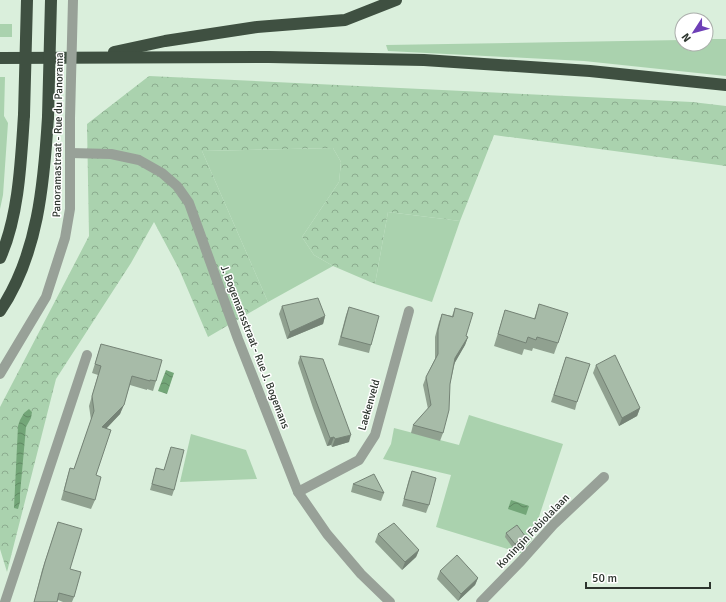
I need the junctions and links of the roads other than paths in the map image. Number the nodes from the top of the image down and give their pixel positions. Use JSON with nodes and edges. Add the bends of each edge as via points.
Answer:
{"nodes":[{"id":1,"x":27,"y":0,"type":"edge"},
{"id":2,"x":51,"y":0,"type":"edge"},
{"id":3,"x":73,"y":0,"type":"edge"},
{"id":4,"x":396,"y":0,"type":"edge"},
{"id":5,"x":94,"y":57,"type":"junction"},
{"id":6,"x":0,"y":58,"type":"edge"},
{"id":7,"x":726,"y":85,"type":"edge"},
{"id":8,"x":70,"y":153,"type":"junction"},
{"id":9,"x":0,"y":258,"type":"edge"},
{"id":10,"x":0,"y":311,"type":"edge"},
{"id":11,"x":408,"y":311,"type":"dead end"},
{"id":12,"x":87,"y":355,"type":"dead end"},
{"id":13,"x":0,"y":374,"type":"edge"},
{"id":14,"x":604,"y":477,"type":"dead end"},
{"id":15,"x":298,"y":492,"type":"junction"},
{"id":16,"x":5,"y":602,"type":"edge"},
{"id":17,"x":390,"y":602,"type":"edge"},
{"id":18,"x":480,"y":602,"type":"edge"}],
"edges":[{"from":1,"to":9,"type":"highway","bridge":true,"via":[[20,168],[14,210]]},
{"from":2,"to":10,"type":"highway","bridge":true,"via":[[46,159],[42,185],[32,237],[23,265]]},
{"from":3,"to":8,"type":"street","name":"Panoramastraat - Rue du Panorama","bridge":true},
{"from":4,"to":5,"type":"highway","via":[[345,20],[257,27],[165,41]]},
{"from":5,"to":6,"type":"highway"},
{"from":5,"to":7,"type":"highway","via":[[424,60],[590,71]]},
{"from":8,"to":13,"type":"street","name":"Panoramastraat - Rue du Panorama","via":[[70,209],[65,238],[46,297]]},
{"from":8,"to":15,"type":"street","name":"J. Bogemansstraat - Rue J. Bogemans","via":[[111,154],[139,160],[162,173],[189,203],[238,339]]},
{"from":11,"to":15,"type":"street","name":"Laekenveld","via":[[375,435],[370,444],[359,460]]},
{"from":12,"to":16,"type":"street"},
{"from":14,"to":18,"type":"street","name":"Koningin Fabiolalaan","via":[[554,524]]},
{"from":15,"to":17,"type":"street","name":"J. Bogemansstraat - Rue J. Bogemans","via":[[327,534],[361,574]]}]}
